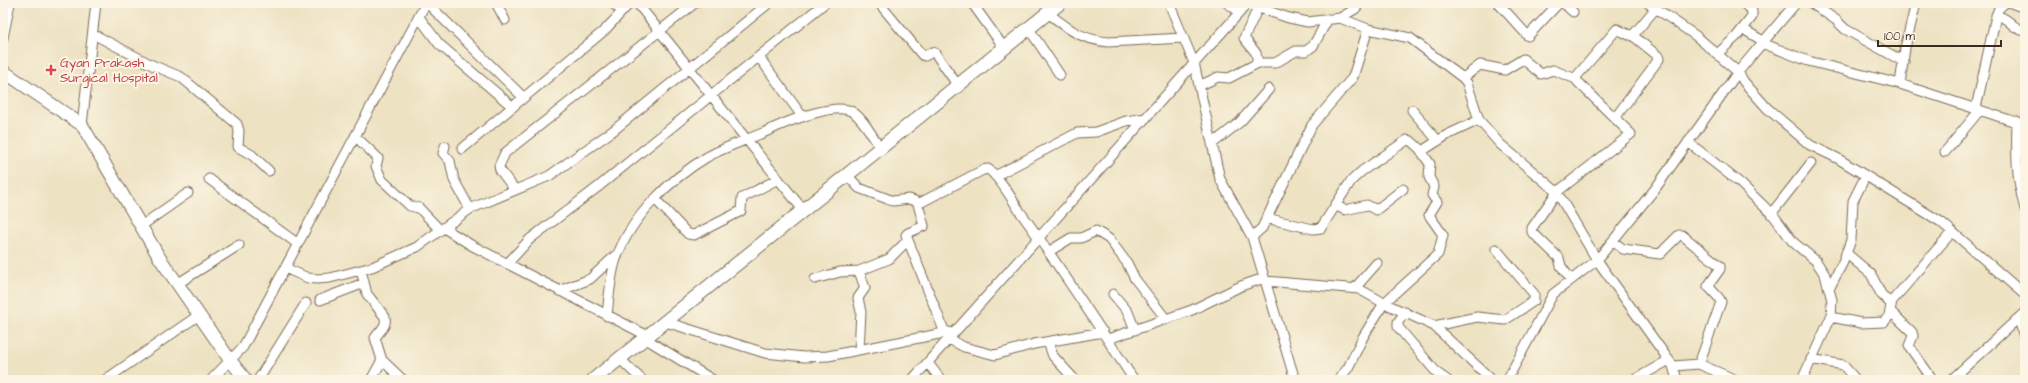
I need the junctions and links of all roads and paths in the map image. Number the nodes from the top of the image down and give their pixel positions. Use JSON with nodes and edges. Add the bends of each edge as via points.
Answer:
{"nodes":[{"id":1,"x":10,"y":3,"type":"edge"},
{"id":2,"x":96,"y":3,"type":"edge"},
{"id":3,"x":427,"y":3,"type":"edge"},
{"id":4,"x":496,"y":3,"type":"edge"},
{"id":5,"x":612,"y":3,"type":"edge"},
{"id":6,"x":636,"y":3,"type":"edge"},
{"id":7,"x":695,"y":3,"type":"edge"},
{"id":8,"x":769,"y":3,"type":"edge"},
{"id":9,"x":825,"y":3,"type":"edge"},
{"id":10,"x":879,"y":3,"type":"edge"},
{"id":11,"x":972,"y":3,"type":"edge"},
{"id":12,"x":1060,"y":3,"type":"edge"},
{"id":13,"x":1169,"y":3,"type":"edge"},
{"id":14,"x":1227,"y":3,"type":"edge"},
{"id":15,"x":1360,"y":3,"type":"edge"},
{"id":16,"x":1498,"y":3,"type":"edge"},
{"id":17,"x":1559,"y":3,"type":"edge"},
{"id":18,"x":1563,"y":3,"type":"edge"},
{"id":19,"x":1743,"y":3,"type":"edge"},
{"id":20,"x":1796,"y":3,"type":"edge"},
{"id":21,"x":1811,"y":3,"type":"edge"},
{"id":22,"x":1916,"y":3,"type":"edge"},
{"id":23,"x":2004,"y":3,"type":"edge"},
{"id":24,"x":2011,"y":3,"type":"edge"},
{"id":25,"x":1247,"y":4,"type":"edge"},
{"id":26,"x":1652,"y":6,"type":"edge"},
{"id":27,"x":1258,"y":8,"type":"junction"},
{"id":28,"x":2025,"y":8,"type":"edge"},
{"id":29,"x":622,"y":11,"type":"junction"},
{"id":30,"x":1240,"y":12,"type":"junction"},
{"id":31,"x":1573,"y":12,"type":"dead end"},
{"id":32,"x":1048,"y":13,"type":"junction"},
{"id":33,"x":1996,"y":15,"type":"junction"},
{"id":34,"x":419,"y":17,"type":"junction"},
{"id":35,"x":1340,"y":18,"type":"junction"},
{"id":36,"x":1328,"y":19,"type":"junction"},
{"id":37,"x":505,"y":20,"type":"dead end"},
{"id":38,"x":1743,"y":28,"type":"junction"},
{"id":39,"x":1029,"y":29,"type":"junction"},
{"id":40,"x":1368,"y":29,"type":"junction"},
{"id":41,"x":660,"y":30,"type":"junction"},
{"id":42,"x":2025,"y":31,"type":"edge"},
{"id":43,"x":93,"y":34,"type":"junction"},
{"id":44,"x":1632,"y":35,"type":"junction"},
{"id":45,"x":3,"y":38,"type":"edge"},
{"id":46,"x":1184,"y":38,"type":"junction"},
{"id":47,"x":1762,"y":42,"type":"junction"},
{"id":48,"x":1005,"y":49,"type":"junction"},
{"id":49,"x":1717,"y":54,"type":"junction"},
{"id":50,"x":759,"y":57,"type":"junction"},
{"id":51,"x":1904,"y":62,"type":"junction"},
{"id":52,"x":1258,"y":63,"type":"junction"},
{"id":53,"x":1194,"y":64,"type":"junction"},
{"id":54,"x":690,"y":69,"type":"junction"},
{"id":55,"x":3,"y":71,"type":"edge"},
{"id":56,"x":1738,"y":72,"type":"junction"},
{"id":57,"x":1060,"y":75,"type":"dead end"},
{"id":58,"x":1464,"y":78,"type":"junction"},
{"id":59,"x":1576,"y":79,"type":"junction"},
{"id":60,"x":1900,"y":84,"type":"junction"},
{"id":61,"x":1199,"y":86,"type":"junction"},
{"id":62,"x":959,"y":87,"type":"junction"},
{"id":63,"x":1269,"y":88,"type":"dead end"},
{"id":64,"x":711,"y":95,"type":"junction"},
{"id":65,"x":523,"y":97,"type":"junction"},
{"id":66,"x":513,"y":107,"type":"junction"},
{"id":67,"x":1978,"y":109,"type":"junction"},
{"id":68,"x":1412,"y":110,"type":"dead end"},
{"id":69,"x":802,"y":116,"type":"junction"},
{"id":70,"x":1146,"y":118,"type":"junction"},
{"id":71,"x":1615,"y":118,"type":"junction"},
{"id":72,"x":1479,"y":120,"type":"junction"},
{"id":73,"x":2021,"y":123,"type":"edge"},
{"id":74,"x":82,"y":125,"type":"junction"},
{"id":75,"x":355,"y":136,"type":"junction"},
{"id":76,"x":747,"y":140,"type":"junction"},
{"id":77,"x":1438,"y":140,"type":"junction"},
{"id":78,"x":1688,"y":142,"type":"junction"},
{"id":79,"x":1212,"y":144,"type":"junction"},
{"id":80,"x":445,"y":146,"type":"dead end"},
{"id":81,"x":462,"y":149,"type":"dead end"},
{"id":82,"x":881,"y":149,"type":"junction"},
{"id":83,"x":1420,"y":151,"type":"junction"},
{"id":84,"x":1945,"y":152,"type":"dead end"},
{"id":85,"x":2015,"y":160,"type":"junction"},
{"id":86,"x":1811,"y":163,"type":"dead end"},
{"id":87,"x":2025,"y":166,"type":"edge"},
{"id":88,"x":269,"y":171,"type":"dead end"},
{"id":89,"x":848,"y":176,"type":"junction"},
{"id":90,"x":995,"y":176,"type":"junction"},
{"id":91,"x":1865,"y":177,"type":"junction"},
{"id":92,"x":209,"y":179,"type":"dead end"},
{"id":93,"x":778,"y":179,"type":"junction"},
{"id":94,"x":1403,"y":189,"type":"dead end"},
{"id":95,"x":515,"y":190,"type":"junction"},
{"id":96,"x":1556,"y":192,"type":"junction"},
{"id":97,"x":188,"y":193,"type":"dead end"},
{"id":98,"x":655,"y":199,"type":"junction"},
{"id":99,"x":920,"y":203,"type":"junction"},
{"id":100,"x":1335,"y":205,"type":"junction"},
{"id":101,"x":470,"y":209,"type":"junction"},
{"id":102,"x":2025,"y":209,"type":"edge"},
{"id":103,"x":804,"y":211,"type":"junction"},
{"id":104,"x":1771,"y":214,"type":"junction"},
{"id":105,"x":1266,"y":218,"type":"junction"},
{"id":106,"x":141,"y":226,"type":"junction"},
{"id":107,"x":442,"y":229,"type":"junction"},
{"id":108,"x":1952,"y":232,"type":"junction"},
{"id":109,"x":1252,"y":237,"type":"junction"},
{"id":110,"x":1039,"y":238,"type":"junction"},
{"id":111,"x":907,"y":241,"type":"junction"},
{"id":112,"x":1613,"y":241,"type":"junction"},
{"id":113,"x":298,"y":244,"type":"junction"},
{"id":114,"x":239,"y":245,"type":"dead end"},
{"id":115,"x":1496,"y":249,"type":"dead end"},
{"id":116,"x":1048,"y":252,"type":"junction"},
{"id":117,"x":619,"y":253,"type":"junction"},
{"id":118,"x":1846,"y":253,"type":"junction"},
{"id":119,"x":1597,"y":260,"type":"junction"},
{"id":120,"x":1377,"y":263,"type":"dead end"},
{"id":121,"x":507,"y":264,"type":"junction"},
{"id":122,"x":285,"y":268,"type":"junction"},
{"id":123,"x":365,"y":269,"type":"junction"},
{"id":124,"x":859,"y":271,"type":"junction"},
{"id":125,"x":1264,"y":279,"type":"junction"},
{"id":126,"x":815,"y":280,"type":"dead end"},
{"id":127,"x":1571,"y":280,"type":"junction"},
{"id":128,"x":364,"y":283,"type":"junction"},
{"id":129,"x":177,"y":284,"type":"junction"},
{"id":130,"x":1355,"y":288,"type":"junction"},
{"id":131,"x":1829,"y":289,"type":"junction"},
{"id":132,"x":560,"y":291,"type":"junction"},
{"id":133,"x":1113,"y":294,"type":"dead end"},
{"id":134,"x":2025,"y":296,"type":"edge"},
{"id":135,"x":320,"y":300,"type":"dead end"},
{"id":136,"x":306,"y":303,"type":"dead end"},
{"id":137,"x":1384,"y":303,"type":"junction"},
{"id":138,"x":1890,"y":308,"type":"junction"},
{"id":139,"x":1405,"y":312,"type":"junction"},
{"id":140,"x":2025,"y":312,"type":"edge"},
{"id":141,"x":199,"y":315,"type":"junction"},
{"id":142,"x":607,"y":316,"type":"junction"},
{"id":143,"x":1831,"y":317,"type":"junction"},
{"id":144,"x":1166,"y":319,"type":"junction"},
{"id":145,"x":2016,"y":320,"type":"junction"},
{"id":146,"x":666,"y":322,"type":"junction"},
{"id":147,"x":1434,"y":326,"type":"junction"},
{"id":148,"x":1136,"y":330,"type":"junction"},
{"id":149,"x":947,"y":336,"type":"junction"},
{"id":150,"x":1105,"y":336,"type":"junction"},
{"id":151,"x":647,"y":338,"type":"junction"},
{"id":152,"x":2025,"y":339,"type":"edge"},
{"id":153,"x":1048,"y":342,"type":"junction"},
{"id":154,"x":859,"y":350,"type":"junction"},
{"id":155,"x":620,"y":358,"type":"junction"},
{"id":156,"x":1811,"y":359,"type":"junction"},
{"id":157,"x":230,"y":360,"type":"junction"},
{"id":158,"x":382,"y":360,"type":"junction"},
{"id":159,"x":928,"y":363,"type":"junction"},
{"id":160,"x":1671,"y":363,"type":"junction"},
{"id":161,"x":1699,"y":364,"type":"junction"},
{"id":162,"x":1799,"y":379,"type":"edge"},
{"id":163,"x":106,"y":380,"type":"edge"},
{"id":164,"x":211,"y":380,"type":"edge"},
{"id":165,"x":246,"y":380,"type":"edge"},
{"id":166,"x":258,"y":380,"type":"edge"},
{"id":167,"x":371,"y":380,"type":"edge"},
{"id":168,"x":403,"y":380,"type":"edge"},
{"id":169,"x":593,"y":380,"type":"edge"},
{"id":170,"x":642,"y":380,"type":"edge"},
{"id":171,"x":712,"y":380,"type":"edge"},
{"id":172,"x":912,"y":380,"type":"edge"},
{"id":173,"x":941,"y":380,"type":"edge"},
{"id":174,"x":1075,"y":380,"type":"edge"},
{"id":175,"x":1134,"y":380,"type":"edge"},
{"id":176,"x":1295,"y":380,"type":"edge"},
{"id":177,"x":1338,"y":380,"type":"edge"},
{"id":178,"x":1447,"y":380,"type":"edge"},
{"id":179,"x":1492,"y":380,"type":"edge"},
{"id":180,"x":1507,"y":380,"type":"edge"},
{"id":181,"x":1634,"y":380,"type":"edge"},
{"id":182,"x":1677,"y":380,"type":"edge"},
{"id":183,"x":1736,"y":380,"type":"edge"},
{"id":184,"x":1856,"y":380,"type":"edge"},
{"id":185,"x":1933,"y":380,"type":"edge"},
{"id":186,"x":1951,"y":380,"type":"edge"}],
"edges":[{"from":1,"to":45,"type":"street"},
{"from":2,"to":43,"type":"street"},
{"from":3,"to":34,"type":"street"},
{"from":3,"to":65,"type":"street"},
{"from":4,"to":37,"type":"street"},
{"from":5,"to":29,"type":"street"},
{"from":6,"to":29,"type":"street"},
{"from":6,"to":41,"type":"street"},
{"from":7,"to":41,"type":"street"},
{"from":8,"to":54,"type":"street"},
{"from":9,"to":50,"type":"street"},
{"from":10,"to":62,"type":"street","via":[[922,55],[935,53]]},
{"from":11,"to":48,"type":"street"},
{"from":12,"to":32,"type":"main road"},
{"from":13,"to":46,"type":"street"},
{"from":14,"to":30,"type":"street"},
{"from":15,"to":35,"type":"street"},
{"from":16,"to":17,"type":"street","via":[[1528,36]]},
{"from":18,"to":31,"type":"street"},
{"from":19,"to":38,"type":"street","via":[[1753,14]]},
{"from":20,"to":47,"type":"street"},
{"from":21,"to":51,"type":"street","via":[[1845,29]]},
{"from":22,"to":51,"type":"street"},
{"from":23,"to":33,"type":"street"},
{"from":24,"to":28,"type":"street"},
{"from":25,"to":27,"type":"street"},
{"from":25,"to":30,"type":"street"},
{"from":26,"to":44,"type":"street"},
{"from":26,"to":49,"type":"street","via":[[1696,36]]},
{"from":27,"to":36,"type":"street","via":[[1308,22]]},
{"from":27,"to":52,"type":"street","via":[[1244,38],[1256,53]]},
{"from":29,"to":65,"type":"street","via":[[605,30]]},
{"from":30,"to":53,"type":"street"},
{"from":32,"to":39,"type":"main road"},
{"from":32,"to":46,"type":"street","via":[[1070,31],[1084,38],[1108,42]]},
{"from":33,"to":42,"type":"street","via":[[2007,18],[2015,28]]},
{"from":33,"to":67,"type":"street"},
{"from":34,"to":66,"type":"street","via":[[438,44]]},
{"from":34,"to":75,"type":"street"},
{"from":35,"to":36,"type":"street"},
{"from":35,"to":40,"type":"street"},
{"from":36,"to":52,"type":"street","via":[[1310,49],[1296,51],[1275,63]]},
{"from":38,"to":47,"type":"street"},
{"from":38,"to":49,"type":"street","via":[[1732,42]]},
{"from":39,"to":48,"type":"main road"},
{"from":39,"to":57,"type":"street"},
{"from":40,"to":58,"type":"street","via":[[1416,40]]},
{"from":40,"to":105,"type":"street","via":[[1353,77],[1312,125]]},
{"from":41,"to":54,"type":"street"},
{"from":41,"to":95,"type":"street","via":[[505,153],[499,166],[500,170]]},
{"from":43,"to":74,"type":"street"},
{"from":43,"to":88,"type":"street","via":[[188,82],[237,124],[238,147],[252,155]]},
{"from":44,"to":59,"type":"street","via":[[1617,29]]},
{"from":44,"to":71,"type":"street","via":[[1658,56],[1658,59]]},
{"from":46,"to":53,"type":"street"},
{"from":47,"to":56,"type":"street"},
{"from":47,"to":60,"type":"street","via":[[1808,61]]},
{"from":48,"to":62,"type":"main road"},
{"from":49,"to":56,"type":"street"},
{"from":50,"to":64,"type":"street"},
{"from":50,"to":69,"type":"street"},
{"from":51,"to":60,"type":"street"},
{"from":52,"to":61,"type":"street","via":[[1229,78],[1218,77]]},
{"from":53,"to":61,"type":"street"},
{"from":53,"to":70,"type":"street"},
{"from":54,"to":64,"type":"street"},
{"from":54,"to":95,"type":"street","via":[[558,171]]},
{"from":55,"to":74,"type":"street"},
{"from":56,"to":78,"type":"street"},
{"from":56,"to":91,"type":"street","via":[[1767,108],[1810,145],[1837,158]]},
{"from":58,"to":59,"type":"street","via":[[1480,65],[1505,70],[1523,59],[1541,74],[1553,70]]},
{"from":58,"to":72,"type":"street","via":[[1468,83]]},
{"from":59,"to":71,"type":"street"},
{"from":60,"to":67,"type":"street"},
{"from":61,"to":79,"type":"street"},
{"from":62,"to":82,"type":"main road"},
{"from":63,"to":79,"type":"street","via":[[1240,122]]},
{"from":64,"to":76,"type":"street"},
{"from":64,"to":121,"type":"street","via":[[530,239]]},
{"from":65,"to":66,"type":"street"},
{"from":66,"to":81,"type":"street"},
{"from":67,"to":73,"type":"street"},
{"from":67,"to":84,"type":"street"},
{"from":68,"to":77,"type":"street"},
{"from":69,"to":76,"type":"street"},
{"from":69,"to":82,"type":"street","via":[[839,109],[853,112]]},
{"from":70,"to":90,"type":"street","via":[[1126,121],[1096,132],[1077,133]]},
{"from":70,"to":110,"type":"street"},
{"from":71,"to":96,"type":"street","via":[[1631,135]]},
{"from":72,"to":77,"type":"street"},
{"from":72,"to":96,"type":"street","via":[[1500,144]]},
{"from":73,"to":85,"type":"street"},
{"from":74,"to":106,"type":"street"},
{"from":75,"to":107,"type":"street","via":[[378,158],[376,166],[382,180],[410,206],[419,208]]},
{"from":75,"to":113,"type":"street"},
{"from":76,"to":93,"type":"street"},
{"from":76,"to":98,"type":"street","via":[[708,157],[672,182]]},
{"from":77,"to":83,"type":"street"},
{"from":78,"to":104,"type":"street","via":[[1732,175]]},
{"from":78,"to":112,"type":"street","via":[[1655,189]]},
{"from":79,"to":109,"type":"street","via":[[1220,179]]},
{"from":80,"to":101,"type":"street","via":[[442,153],[450,161],[454,180]]},
{"from":82,"to":89,"type":"main road"},
{"from":83,"to":100,"type":"street","via":[[1407,140],[1356,176]]},
{"from":83,"to":137,"type":"street","via":[[1430,164],[1429,177],[1434,187],[1432,195],[1437,202],[1429,217],[1443,238],[1435,257]]},
{"from":85,"to":87,"type":"street"},
{"from":85,"to":102,"type":"street","via":[[2017,180]]},
{"from":86,"to":104,"type":"street"},
{"from":89,"to":99,"type":"street","via":[[859,188],[893,201],[909,200]]},
{"from":89,"to":103,"type":"main road"},
{"from":90,"to":99,"type":"street","via":[[990,170],[983,170]]},
{"from":90,"to":110,"type":"street"},
{"from":91,"to":108,"type":"street","via":[[1941,222]]},
{"from":91,"to":118,"type":"street","via":[[1853,201],[1852,234]]},
{"from":92,"to":113,"type":"street"},
{"from":93,"to":98,"type":"street","via":[[742,198],[741,211],[694,235],[688,234]]},
{"from":93,"to":103,"type":"street"},
{"from":94,"to":100,"type":"street","via":[[1376,210],[1367,205],[1345,210]]},
{"from":95,"to":101,"type":"street"},
{"from":96,"to":119,"type":"street"},
{"from":96,"to":127,"type":"street","via":[[1532,228],[1532,232],[1559,258],[1561,266]]},
{"from":97,"to":106,"type":"street"},
{"from":98,"to":117,"type":"street","via":[[638,220]]},
{"from":99,"to":111,"type":"street","via":[[917,206],[924,226],[908,233]]},
{"from":100,"to":105,"type":"street","via":[[1325,225],[1318,229]]},
{"from":101,"to":107,"type":"street"},
{"from":103,"to":146,"type":"main road"},
{"from":104,"to":131,"type":"street","via":[[1793,242],[1820,267]]},
{"from":105,"to":109,"type":"street","via":[[1262,228]]},
{"from":106,"to":129,"type":"street"},
{"from":107,"to":121,"type":"street"},
{"from":107,"to":123,"type":"street","via":[[418,247]]},
{"from":108,"to":134,"type":"street"},
{"from":108,"to":138,"type":"street"},
{"from":109,"to":125,"type":"street"},
{"from":110,"to":116,"type":"street"},
{"from":110,"to":149,"type":"street","via":[[956,331]]},
{"from":111,"to":124,"type":"street","via":[[889,260]]},
{"from":111,"to":149,"type":"street"},
{"from":112,"to":119,"type":"street"},
{"from":112,"to":161,"type":"street","via":[[1623,249],[1660,254],[1682,235],[1720,266],[1708,286],[1721,302]]},
{"from":113,"to":122,"type":"street"},
{"from":114,"to":129,"type":"street"},
{"from":115,"to":147,"type":"street","via":[[1534,294],[1534,301],[1505,320],[1477,317]]},
{"from":116,"to":144,"type":"street","via":[[1071,238],[1081,238],[1096,231],[1103,234],[1127,263],[1135,279]]},
{"from":116,"to":150,"type":"street","via":[[1084,301]]},
{"from":117,"to":132,"type":"street","via":[[590,279]]},
{"from":117,"to":142,"type":"street","via":[[612,276]]},
{"from":118,"to":131,"type":"street"},
{"from":118,"to":138,"type":"street","via":[[1871,274]]},
{"from":119,"to":127,"type":"street"},
{"from":119,"to":160,"type":"street"},
{"from":120,"to":130,"type":"street"},
{"from":121,"to":132,"type":"street"},
{"from":122,"to":123,"type":"street","via":[[317,279]]},
{"from":122,"to":157,"type":"street","via":[[243,347]]},
{"from":123,"to":128,"type":"street"},
{"from":124,"to":126,"type":"street","via":[[840,272]]},
{"from":124,"to":154,"type":"street","via":[[865,286],[858,298],[861,312]]},
{"from":125,"to":130,"type":"street"},
{"from":125,"to":144,"type":"street","via":[[1241,286],[1192,310]]},
{"from":125,"to":176,"type":"street"},
{"from":127,"to":180,"type":"street","via":[[1553,294]]},
{"from":128,"to":135,"type":"street"},
{"from":128,"to":158,"type":"street","via":[[367,294],[386,321],[375,338]]},
{"from":129,"to":141,"type":"street"},
{"from":130,"to":137,"type":"street"},
{"from":131,"to":143,"type":"street"},
{"from":132,"to":142,"type":"street"},
{"from":133,"to":148,"type":"street","via":[[1128,312]]},
{"from":136,"to":166,"type":"street"},
{"from":137,"to":139,"type":"street"},
{"from":137,"to":177,"type":"street","via":[[1348,368]]},
{"from":138,"to":143,"type":"street","via":[[1887,320],[1881,323],[1855,322]]},
{"from":138,"to":185,"type":"street","via":[[1912,332],[1909,346]]},
{"from":139,"to":147,"type":"street"},
{"from":139,"to":178,"type":"street","via":[[1398,322],[1398,327],[1437,373]]},
{"from":140,"to":145,"type":"street"},
{"from":141,"to":157,"type":"street"},
{"from":141,"to":163,"type":"street"},
{"from":142,"to":151,"type":"street"},
{"from":143,"to":156,"type":"street"},
{"from":144,"to":148,"type":"street"},
{"from":145,"to":152,"type":"street","via":[[2020,323]]},
{"from":145,"to":186,"type":"street"},
{"from":146,"to":151,"type":"main road"},
{"from":146,"to":154,"type":"street","via":[[721,341],[778,355],[804,358]]},
{"from":147,"to":179,"type":"street"},
{"from":148,"to":150,"type":"street"},
{"from":149,"to":153,"type":"street","via":[[964,347],[995,354]]},
{"from":149,"to":154,"type":"street"},
{"from":149,"to":159,"type":"street"},
{"from":150,"to":153,"type":"street"},
{"from":150,"to":175,"type":"street"},
{"from":151,"to":155,"type":"main road"},
{"from":151,"to":171,"type":"street"},
{"from":153,"to":174,"type":"street","via":[[1053,356]]},
{"from":155,"to":169,"type":"main road"},
{"from":155,"to":170,"type":"street"},
{"from":156,"to":162,"type":"street"},
{"from":156,"to":184,"type":"street","via":[[1843,365]]},
{"from":157,"to":164,"type":"street"},
{"from":157,"to":165,"type":"street"},
{"from":158,"to":167,"type":"street"},
{"from":158,"to":168,"type":"street"},
{"from":159,"to":172,"type":"street"},
{"from":159,"to":173,"type":"street"},
{"from":160,"to":161,"type":"street"},
{"from":160,"to":181,"type":"street"},
{"from":160,"to":182,"type":"street"},
{"from":161,"to":183,"type":"street"}]}
